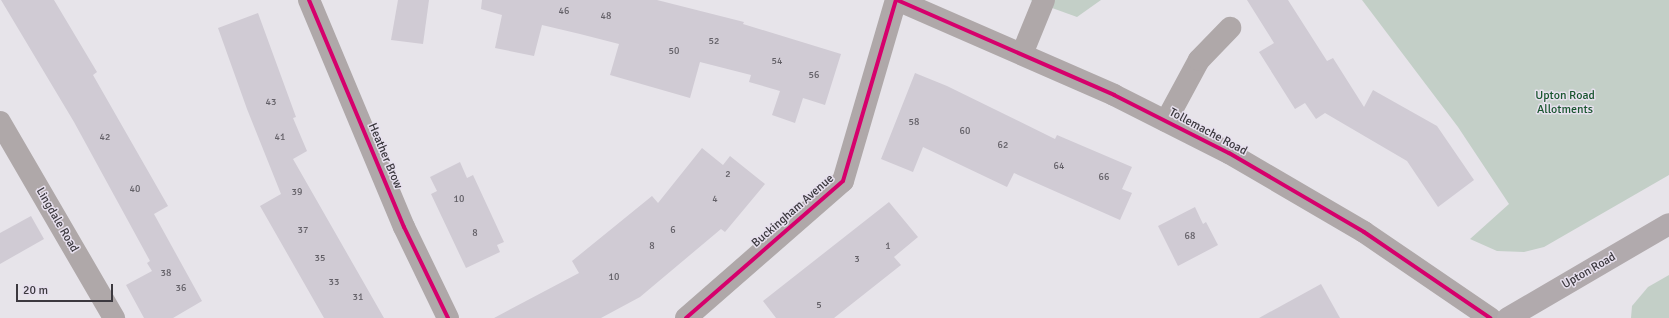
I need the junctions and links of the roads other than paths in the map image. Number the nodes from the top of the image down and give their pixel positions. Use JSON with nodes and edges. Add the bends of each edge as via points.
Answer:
{"nodes":[{"id":1,"x":309,"y":0,"type":"edge"},
{"id":2,"x":896,"y":0,"type":"edge"},
{"id":3,"x":1044,"y":0,"type":"edge"},
{"id":4,"x":1230,"y":28,"type":"dead end"},
{"id":5,"x":1022,"y":54,"type":"junction"},
{"id":6,"x":1166,"y":121,"type":"junction"},
{"id":7,"x":0,"y":122,"type":"edge"},
{"id":8,"x":1669,"y":224,"type":"edge"},
{"id":9,"x":114,"y":318,"type":"edge"},
{"id":10,"x":448,"y":318,"type":"edge"},
{"id":11,"x":686,"y":318,"type":"edge"},
{"id":12,"x":1490,"y":318,"type":"edge"},
{"id":13,"x":1508,"y":318,"type":"edge"}],
"edges":[{"from":1,"to":10,"type":"street","name":"Heather Brow","via":[[404,227]]},
{"from":2,"to":5,"type":"street","name":"Tollemache Road"},
{"from":2,"to":11,"type":"street","name":"Buckingham Avenue","via":[[843,181]]},
{"from":3,"to":5,"type":"street"},
{"from":4,"to":6,"type":"street","via":[[1199,60]]},
{"from":5,"to":6,"type":"street","name":"Tollemache Road"},
{"from":6,"to":12,"type":"street","name":"Tollemache Road","via":[[1228,153],[1364,232]]},
{"from":7,"to":9,"type":"street","name":"Lingdale Road"},
{"from":8,"to":13,"type":"main road","name":"Upton Road"}]}
